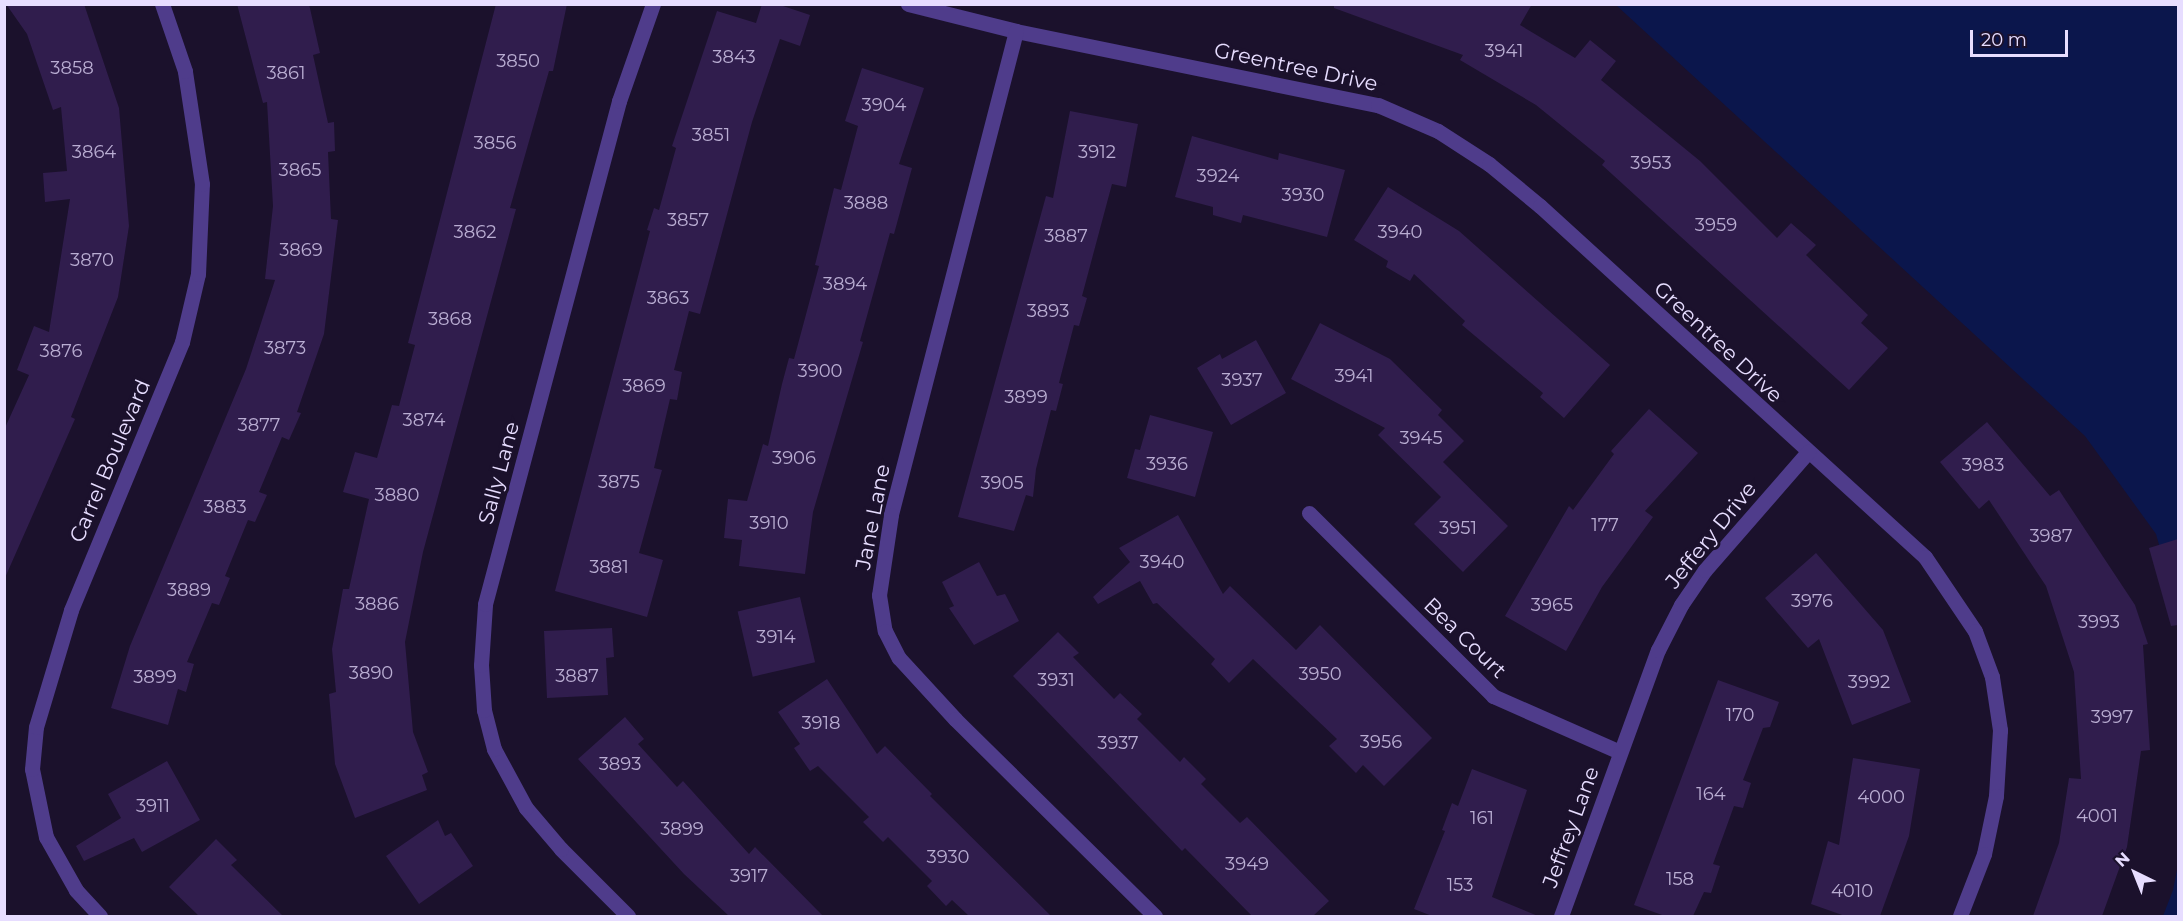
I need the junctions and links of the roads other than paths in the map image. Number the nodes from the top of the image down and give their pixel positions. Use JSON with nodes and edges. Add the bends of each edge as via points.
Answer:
{"nodes":[{"id":1,"x":162,"y":4,"type":"edge"},
{"id":2,"x":653,"y":4,"type":"edge"},
{"id":3,"x":908,"y":4,"type":"edge"},
{"id":4,"x":1016,"y":31,"type":"junction"},
{"id":5,"x":1808,"y":452,"type":"junction"},
{"id":6,"x":1309,"y":513,"type":"dead end"},
{"id":7,"x":1620,"y":752,"type":"junction"},
{"id":8,"x":100,"y":916,"type":"edge"},
{"id":9,"x":628,"y":916,"type":"edge"},
{"id":10,"x":1155,"y":916,"type":"edge"},
{"id":11,"x":1561,"y":916,"type":"edge"},
{"id":12,"x":1960,"y":916,"type":"edge"}],
"edges":[{"from":1,"to":8,"type":"street","name":"Carrel Boulevard","via":[[185,71],[202,184],[198,274],[182,342],[71,610],[36,727],[32,769],[50,844],[76,890]]},
{"from":2,"to":9,"type":"street","name":"Sally Lane","via":[[619,101],[485,604],[481,665],[484,710],[494,749],[526,808]]},
{"from":3,"to":4,"type":"street","name":"Greentree Drive"},
{"from":4,"to":5,"type":"street","name":"Greentree Drive","via":[[1338,94],[1378,105],[1438,131],[1489,164],[1540,206]]},
{"from":4,"to":10,"type":"street","name":"Jane Lane","via":[[891,515],[879,595],[885,631],[899,658],[955,719]]},
{"from":5,"to":7,"type":"street","name":"Jeffery Drive","via":[[1705,570],[1681,605],[1658,650]]},
{"from":5,"to":12,"type":"street","name":"Greentree Drive","via":[[1925,557],[1976,631],[1992,677],[2000,730],[1996,796],[1984,854]]},
{"from":6,"to":7,"type":"street","name":"Bea Court","via":[[1493,696]]},
{"from":7,"to":11,"type":"street","name":"Jeffrey Lane"}]}
